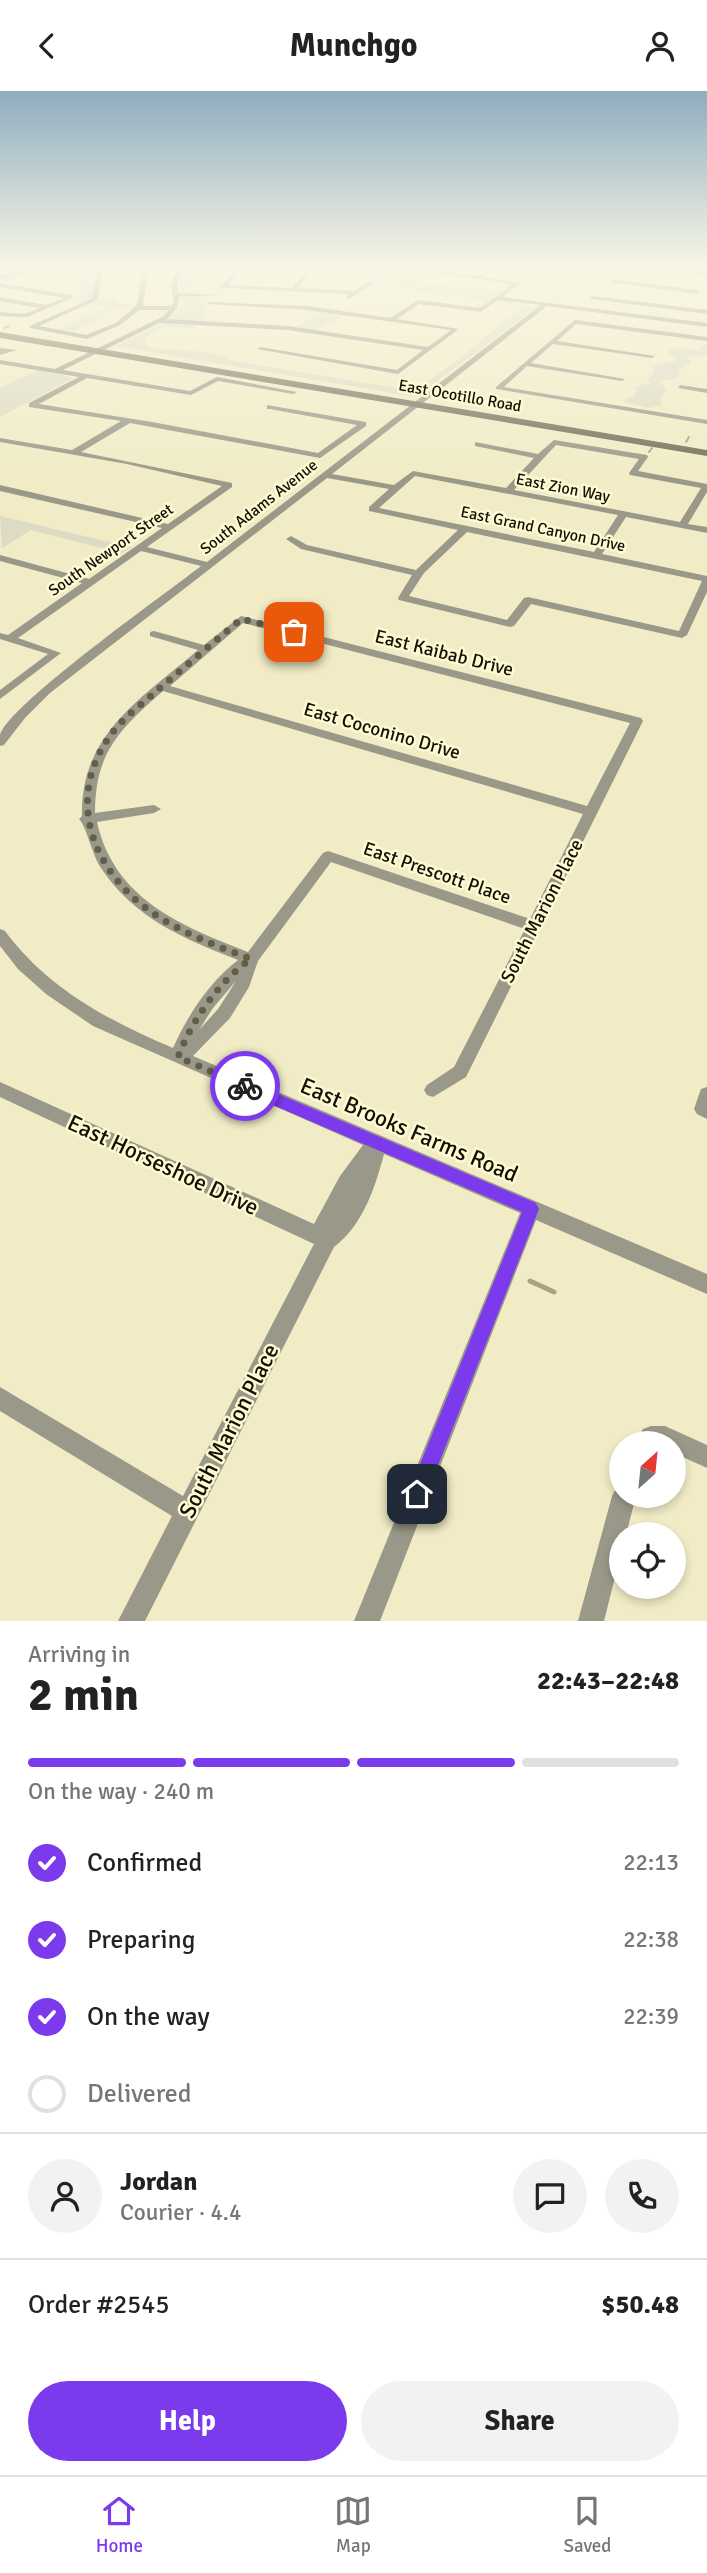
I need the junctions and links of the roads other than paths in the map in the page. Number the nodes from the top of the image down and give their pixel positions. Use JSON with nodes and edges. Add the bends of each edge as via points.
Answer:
{"nodes":[{"id":1,"x":20,"y":336,"type":"edge"},
{"id":2,"x":128,"y":336,"type":"edge"},
{"id":3,"x":344,"y":336,"type":"edge"},
{"id":4,"x":446,"y":336,"type":"edge"},
{"id":5,"x":505,"y":336,"type":"edge"},
{"id":6,"x":557,"y":336,"type":"edge"},
{"id":7,"x":687,"y":336,"type":"edge"},
{"id":8,"x":707,"y":339,"type":"edge"},
{"id":9,"x":269,"y":342,"type":"dead end"},
{"id":10,"x":550,"y":342,"type":"junction"},
{"id":11,"x":428,"y":349,"type":"junction"},
{"id":12,"x":100,"y":350,"type":"junction"},
{"id":13,"x":652,"y":356,"type":"dead end"},
{"id":14,"x":0,"y":362,"type":"edge"},
{"id":15,"x":524,"y":364,"type":"junction"},
{"id":16,"x":54,"y":372,"type":"junction"},
{"id":17,"x":84,"y":377,"type":"junction"},
{"id":18,"x":622,"y":379,"type":"dead end"},
{"id":19,"x":680,"y":387,"type":"dead end"},
{"id":20,"x":707,"y":391,"type":"edge"},
{"id":21,"x":419,"y":403,"type":"junction"},
{"id":22,"x":129,"y":420,"type":"junction"},
{"id":23,"x":707,"y":422,"type":"edge"},
{"id":24,"x":0,"y":439,"type":"edge"},
{"id":25,"x":478,"y":444,"type":"dead end"},
{"id":26,"x":707,"y":451,"type":"edge"},
{"id":27,"x":75,"y":452,"type":"junction"},
{"id":28,"x":540,"y":457,"type":"junction"},
{"id":29,"x":324,"y":475,"type":"junction"},
{"id":30,"x":706,"y":487,"type":"edge"},
{"id":31,"x":0,"y":488,"type":"edge"},
{"id":32,"x":394,"y":490,"type":"junction"},
{"id":33,"x":508,"y":491,"type":"junction"},
{"id":34,"x":623,"y":514,"type":"junction"},
{"id":35,"x":683,"y":525,"type":"junction"},
{"id":36,"x":170,"y":527,"type":"junction"},
{"id":37,"x":464,"y":529,"type":"junction"},
{"id":38,"x":707,"y":530,"type":"edge"},
{"id":39,"x":291,"y":538,"type":"dead end"},
{"id":40,"x":145,"y":546,"type":"junction"},
{"id":41,"x":596,"y":556,"type":"junction"},
{"id":42,"x":0,"y":558,"type":"edge"},
{"id":43,"x":213,"y":562,"type":"junction"},
{"id":44,"x":420,"y":574,"type":"junction"},
{"id":45,"x":707,"y":580,"type":"edge"},
{"id":46,"x":92,"y":583,"type":"junction"},
{"id":47,"x":154,"y":634,"type":"dead end"},
{"id":48,"x":5,"y":638,"type":"edge"},
{"id":49,"x":206,"y":649,"type":"junction"},
{"id":50,"x":162,"y":687,"type":"junction"},
{"id":51,"x":0,"y":696,"type":"edge"},
{"id":52,"x":637,"y":721,"type":"joint"},
{"id":53,"x":0,"y":742,"type":"edge"},
{"id":54,"x":154,"y":809,"type":"dead end"},
{"id":55,"x":592,"y":812,"type":"junction"},
{"id":56,"x":86,"y":819,"type":"junction"},
{"id":57,"x":534,"y":926,"type":"junction"},
{"id":58,"x":0,"y":935,"type":"edge"},
{"id":59,"x":251,"y":959,"type":"junction"},
{"id":60,"x":178,"y":1057,"type":"junction"},
{"id":61,"x":0,"y":1089,"type":"edge"},
{"id":62,"x":433,"y":1090,"type":"dead end"},
{"id":63,"x":377,"y":1142,"type":"junction"},
{"id":64,"x":531,"y":1209,"type":"junction"},
{"id":65,"x":327,"y":1241,"type":"junction"},
{"id":66,"x":707,"y":1284,"type":"edge"},
{"id":67,"x":0,"y":1398,"type":"edge"},
{"id":68,"x":686,"y":1447,"type":"edge"},
{"id":69,"x":707,"y":1457,"type":"edge"},
{"id":70,"x":621,"y":1509,"type":"edge"},
{"id":71,"x":187,"y":1512,"type":"junction"},
{"id":72,"x":131,"y":1621,"type":"edge"},
{"id":73,"x":367,"y":1621,"type":"edge"},
{"id":74,"x":591,"y":1621,"type":"edge"}],
"edges":[{"from":1,"to":12,"type":"main road","name":"East Ocotillo Road"},
{"from":2,"to":12,"type":"street"},
{"from":3,"to":11,"type":"street"},
{"from":4,"to":11,"type":"street"},
{"from":5,"to":21,"type":"street","name":"South Adams Avenue"},
{"from":6,"to":10,"type":"street"},
{"from":7,"to":8,"type":"street"},
{"from":9,"to":11,"type":"street","via":[[260,349],[398,372]]},
{"from":10,"to":13,"type":"street"},
{"from":10,"to":15,"type":"street"},
{"from":12,"to":16,"type":"street"},
{"from":12,"to":21,"type":"main road","name":"East Ocotillo Road"},
{"from":14,"to":16,"type":"street"},
{"from":15,"to":18,"type":"street"},
{"from":15,"to":23,"type":"street","via":[[498,388]]},
{"from":16,"to":17,"type":"street"},
{"from":17,"to":22,"type":"street","via":[[32,405]]},
{"from":17,"to":22,"type":"street","via":[[191,393],[217,379],[293,392],[270,407],[363,424],[320,456]]},
{"from":19,"to":20,"type":"street"},
{"from":21,"to":26,"type":"main road","name":"East Ocotillo Road"},
{"from":21,"to":29,"type":"street","name":"South Adams Avenue"},
{"from":22,"to":27,"type":"street"},
{"from":24,"to":27,"type":"street"},
{"from":25,"to":28,"type":"street"},
{"from":27,"to":36,"type":"street","name":"South Newport Street","via":[[229,485]]},
{"from":28,"to":30,"type":"street","via":[[554,442],[644,457],[633,473]]},
{"from":28,"to":33,"type":"street"},
{"from":29,"to":32,"type":"street"},
{"from":29,"to":43,"type":"street","name":"South Adams Avenue"},
{"from":30,"to":35,"type":"street"},
{"from":31,"to":36,"type":"street"},
{"from":32,"to":33,"type":"street","name":"East Zion Way","via":[[413,473]]},
{"from":32,"to":37,"type":"street","name":"East Grand Canyon Drive","via":[[372,509]]},
{"from":33,"to":34,"type":"street","name":"East Zion Way"},
{"from":34,"to":35,"type":"street","name":"East Zion Way"},
{"from":34,"to":41,"type":"street"},
{"from":35,"to":38,"type":"street","name":"East Zion Way"},
{"from":36,"to":40,"type":"street","name":"South Newport Street"},
{"from":37,"to":41,"type":"street","name":"East Grand Canyon Drive"},
{"from":37,"to":44,"type":"street"},
{"from":39,"to":44,"type":"street","via":[[304,547]]},
{"from":40,"to":43,"type":"street"},
{"from":40,"to":46,"type":"street","name":"South Newport Street"},
{"from":41,"to":45,"type":"street","name":"East Grand Canyon Drive"},
{"from":42,"to":46,"type":"street"},
{"from":43,"to":53,"type":"street","name":"South Adams Avenue","via":[[46,691]]},
{"from":44,"to":45,"type":"street","via":[[403,598],[510,624],[528,600],[682,635]]},
{"from":46,"to":48,"type":"street","name":"South Newport Street"},
{"from":47,"to":49,"type":"street"},
{"from":48,"to":51,"type":"street","via":[[57,653]]},
{"from":49,"to":50,"type":"street"},
{"from":49,"to":52,"type":"street","name":"East Kaibab Drive","via":[[241,619]]},
{"from":50,"to":55,"type":"street","name":"East Coconino Drive"},
{"from":50,"to":56,"type":"street","via":[[107,740],[90,776]]},
{"from":52,"to":55,"type":"street","name":"South Marion Place"},
{"from":54,"to":56,"type":"street"},
{"from":55,"to":57,"type":"street","name":"South Marion Place"},
{"from":56,"to":59,"type":"street","via":[[95,846],[122,889],[186,933]]},
{"from":57,"to":59,"type":"street","name":"East Prescott Place","via":[[328,856]]},
{"from":57,"to":62,"type":"street","name":"South Marion Place","via":[[460,1072]]},
{"from":58,"to":60,"type":"street","name":"East Brooks Farms Road","via":[[17,957],[66,1001],[104,1025]]},
{"from":59,"to":60,"type":"street","via":[[247,979],[216,1009],[202,1039]]},
{"from":60,"to":63,"type":"street","name":"East Brooks Farms Road"},
{"from":61,"to":65,"type":"street","name":"East Horseshoe Drive"},
{"from":63,"to":64,"type":"street","name":"East Brooks Farms Road"},
{"from":63,"to":65,"type":"street","name":"South Marion Place","via":[[373,1168],[345,1204],[340,1233]]},
{"from":64,"to":66,"type":"street","name":"East Brooks Farms Road"},
{"from":64,"to":73,"type":"street"},
{"from":65,"to":71,"type":"street","name":"South Marion Place"},
{"from":67,"to":71,"type":"street"},
{"from":68,"to":69,"type":"street"},
{"from":70,"to":74,"type":"street"},
{"from":71,"to":72,"type":"street","name":"South Marion Place"}]}
